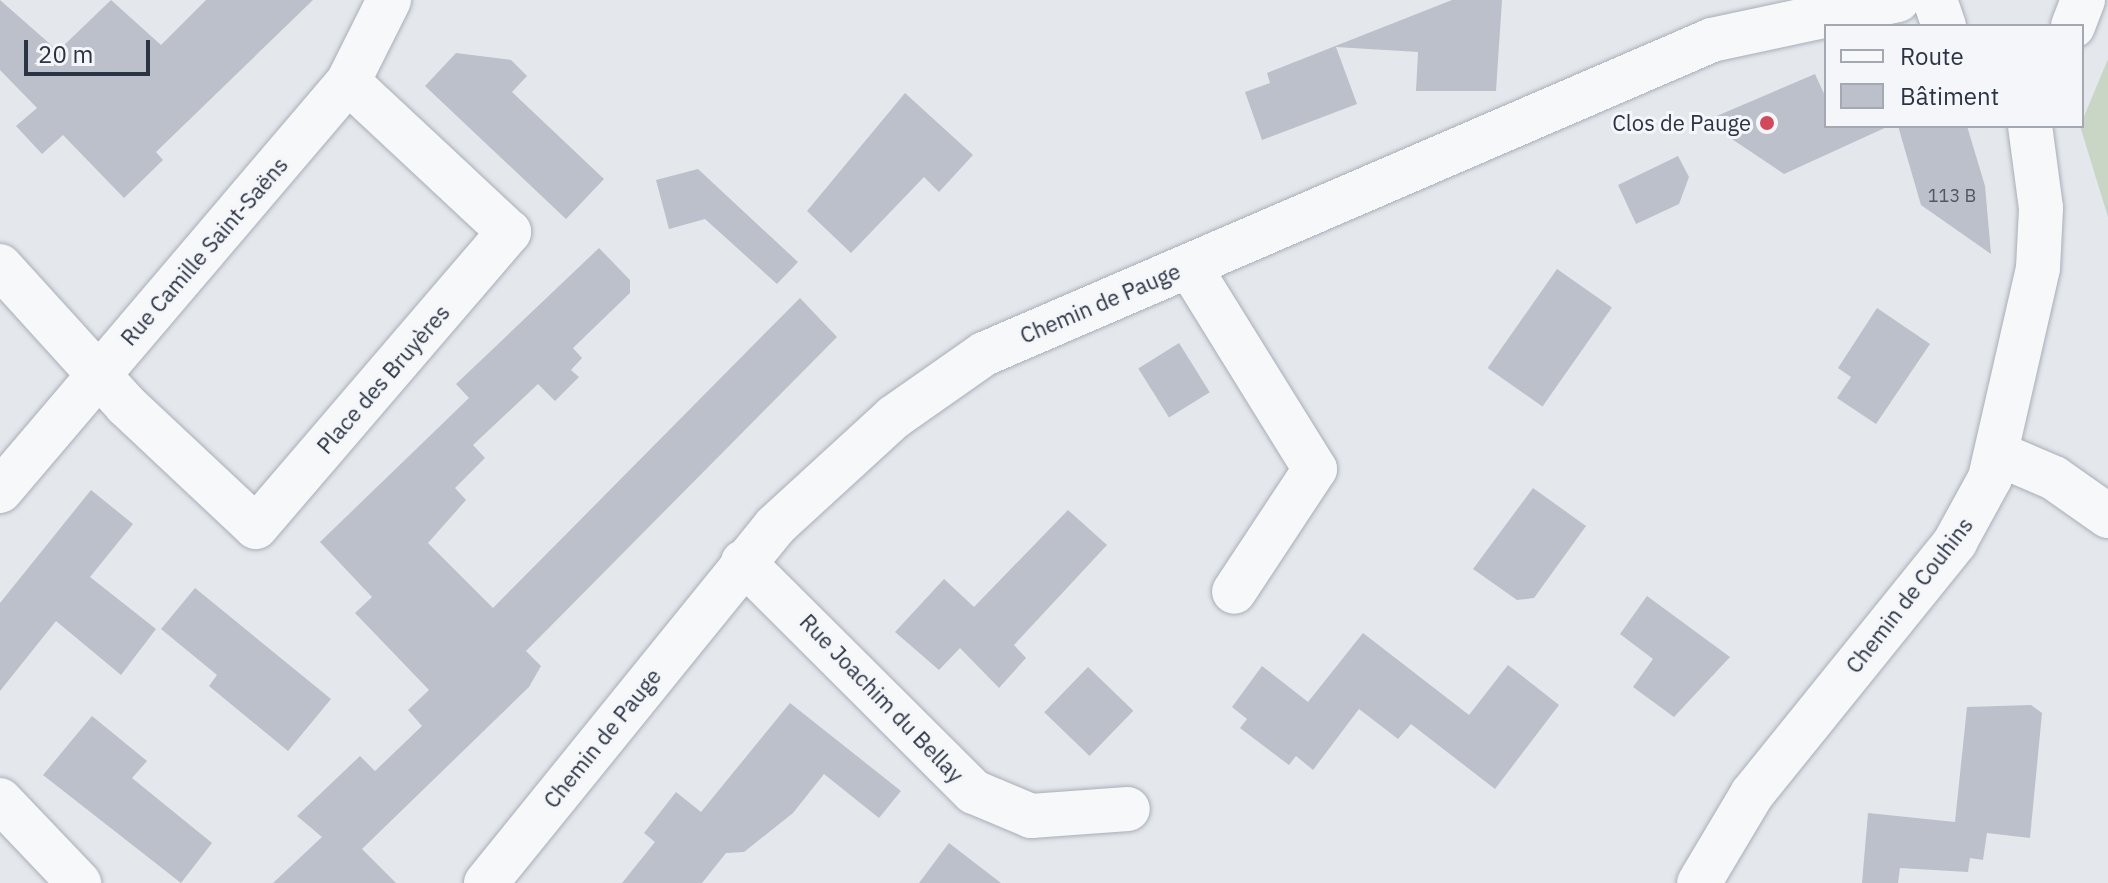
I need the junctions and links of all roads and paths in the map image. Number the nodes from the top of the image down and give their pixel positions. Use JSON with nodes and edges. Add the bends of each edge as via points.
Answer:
{"nodes":[{"id":1,"x":389,"y":0,"type":"edge"},
{"id":2,"x":1898,"y":0,"type":"edge"},
{"id":3,"x":1935,"y":0,"type":"edge"},
{"id":4,"x":2083,"y":0,"type":"edge"},
{"id":5,"x":1943,"y":24,"type":"edge"},
{"id":6,"x":2074,"y":24,"type":"edge"},
{"id":7,"x":348,"y":82,"type":"junction"},
{"id":8,"x":2030,"y":128,"type":"edge"},
{"id":9,"x":0,"y":266,"type":"edge"},
{"id":10,"x":1189,"y":266,"type":"junction"},
{"id":11,"x":101,"y":372,"type":"junction"},
{"id":12,"x":1998,"y":454,"type":"junction"},
{"id":13,"x":0,"y":491,"type":"edge"},
{"id":14,"x":2108,"y":516,"type":"edge"},
{"id":15,"x":743,"y":562,"type":"junction"},
{"id":16,"x":1234,"y":592,"type":"dead end"},
{"id":17,"x":0,"y":800,"type":"edge"},
{"id":18,"x":1128,"y":809,"type":"dead end"},
{"id":19,"x":79,"y":883,"type":"edge"},
{"id":20,"x":486,"y":883,"type":"edge"},
{"id":21,"x":1699,"y":883,"type":"edge"}],
"edges":[{"from":1,"to":7,"type":"street","name":"Rue Camille Saint-Saëns"},
{"from":2,"to":10,"type":"street","name":"Chemin de Pauge","via":[[1712,40]]},
{"from":3,"to":5,"type":"street"},
{"from":4,"to":6,"type":"street"},
{"from":7,"to":11,"type":"street","name":"Rue Camille Saint-Saëns"},
{"from":7,"to":11,"type":"street","name":"Place des Bruyères","via":[[509,232],[499,244],[256,527]]},
{"from":8,"to":12,"type":"street","name":"Chemin de Couhins","via":[[2041,208],[2038,268]]},
{"from":9,"to":11,"type":"street"},
{"from":10,"to":15,"type":"street","name":"Chemin de Pauge","via":[[1034,329],[942,381],[846,457]]},
{"from":10,"to":16,"type":"street","via":[[1315,469]]},
{"from":11,"to":13,"type":"street","name":"Rue Camille Saint-Saëns"},
{"from":12,"to":14,"type":"street","via":[[2054,478]]},
{"from":12,"to":21,"type":"street","name":"Chemin de Couhins","via":[[1955,542],[1769,772]]},
{"from":15,"to":18,"type":"street","name":"Rue Joachim du Bellay","via":[[974,792],[1031,816]]},
{"from":15,"to":20,"type":"street","name":"Chemin de Pauge"},
{"from":17,"to":19,"type":"street"}]}
